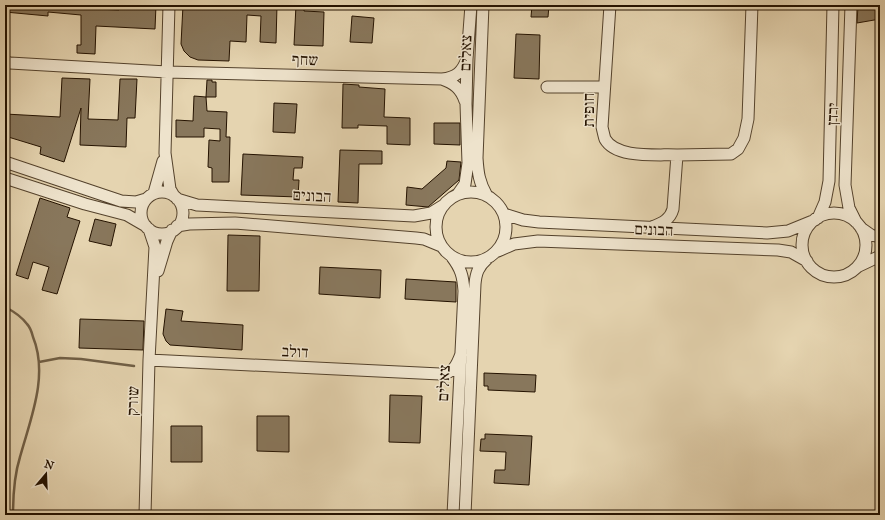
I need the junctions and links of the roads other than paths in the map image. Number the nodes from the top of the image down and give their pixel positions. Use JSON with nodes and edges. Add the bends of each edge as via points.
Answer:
{"nodes":[{"id":1,"x":169,"y":5,"type":"edge"},
{"id":2,"x":471,"y":5,"type":"edge"},
{"id":3,"x":483,"y":5,"type":"edge"},
{"id":4,"x":610,"y":5,"type":"edge"},
{"id":5,"x":752,"y":5,"type":"edge"},
{"id":6,"x":833,"y":5,"type":"edge"},
{"id":7,"x":851,"y":5,"type":"edge"},
{"id":8,"x":467,"y":59,"type":"junction"},
{"id":9,"x":5,"y":62,"type":"edge"},
{"id":10,"x":167,"y":72,"type":"junction"},
{"id":11,"x":442,"y":79,"type":"junction"},
{"id":12,"x":547,"y":87,"type":"dead end"},
{"id":13,"x":604,"y":87,"type":"junction"},
{"id":14,"x":466,"y":104,"type":"junction"},
{"id":15,"x":165,"y":153,"type":"junction"},
{"id":16,"x":677,"y":155,"type":"junction"},
{"id":17,"x":5,"y":162,"type":"edge"},
{"id":18,"x":5,"y":178,"type":"edge"},
{"id":19,"x":458,"y":194,"type":"junction"},
{"id":20,"x":150,"y":196,"type":"junction"},
{"id":21,"x":487,"y":196,"type":"junction"},
{"id":22,"x":176,"y":198,"type":"junction"},
{"id":23,"x":444,"y":205,"type":"junction"},
{"id":24,"x":673,"y":209,"type":"junction"},
{"id":25,"x":504,"y":214,"type":"junction"},
{"id":26,"x":816,"y":219,"type":"junction"},
{"id":27,"x":858,"y":224,"type":"junction"},
{"id":28,"x":148,"y":227,"type":"junction"},
{"id":29,"x":175,"y":228,"type":"junction"},
{"id":30,"x":650,"y":228,"type":"junction"},
{"id":31,"x":691,"y":229,"type":"junction"},
{"id":32,"x":880,"y":237,"type":"edge"},
{"id":33,"x":441,"y":246,"type":"junction"},
{"id":34,"x":498,"y":251,"type":"junction"},
{"id":35,"x":880,"y":256,"type":"edge"},
{"id":36,"x":452,"y":257,"type":"junction"},
{"id":37,"x":487,"y":259,"type":"junction"},
{"id":38,"x":808,"y":261,"type":"junction"},
{"id":39,"x":858,"y":266,"type":"junction"},
{"id":40,"x":153,"y":287,"type":"junction"},
{"id":41,"x":461,"y":354,"type":"junction"},
{"id":42,"x":149,"y":360,"type":"junction"},
{"id":43,"x":440,"y":374,"type":"junction"},
{"id":44,"x":459,"y":391,"type":"junction"},
{"id":45,"x":145,"y":515,"type":"edge"},
{"id":46,"x":453,"y":515,"type":"edge"},
{"id":47,"x":465,"y":515,"type":"edge"}],
"edges":[{"from":1,"to":10,"type":"street"},
{"from":2,"to":8,"type":"street","name":"צאלים"},
{"from":3,"to":21,"type":"street","name":"צאלים","via":[[477,158],[481,186]]},
{"from":4,"to":13,"type":"street","name":"חופית"},
{"from":5,"to":16,"type":"street","name":"חופית","via":[[748,119],[744,138],[738,149],[731,154]]},
{"from":6,"to":26,"type":"street","name":"ירדן","via":[[829,181],[825,202]]},
{"from":7,"to":27,"type":"street","name":"ירדן","via":[[845,185],[849,208]]},
{"from":8,"to":11,"type":"street","name":"שחף","via":[[459,73]]},
{"from":8,"to":14,"type":"street","name":"צאלים"},
{"from":9,"to":10,"type":"street","name":"שחף"},
{"from":10,"to":11,"type":"street","name":"שחף"},
{"from":10,"to":15,"type":"street"},
{"from":11,"to":14,"type":"street","name":"שחף","via":[[459,88]]},
{"from":12,"to":13,"type":"street"},
{"from":13,"to":16,"type":"street","name":"חופית","via":[[602,127],[606,140],[613,147],[624,153]]},
{"from":14,"to":19,"type":"street","name":"צאלים","via":[[468,172],[465,184]]},
{"from":15,"to":20,"type":"street","via":[[159,178]]},
{"from":15,"to":22,"type":"street","via":[[170,189]]},
{"from":16,"to":24,"type":"street"},
{"from":17,"to":20,"type":"street","via":[[115,200],[130,202]]},
{"from":18,"to":28,"type":"street","via":[[127,215]]},
{"from":19,"to":21,"type":"street","via":[[473,192]]},
{"from":19,"to":23,"type":"street"},
{"from":20,"to":22,"type":"street","via":[[166,192]]},
{"from":20,"to":28,"type":"street","via":[[143,204],[141,214]]},
{"from":21,"to":25,"type":"street"},
{"from":22,"to":23,"type":"street","name":"הבונים","via":[[197,205],[414,216],[430,213]]},
{"from":22,"to":29,"type":"street","via":[[182,210],[181,222]]},
{"from":23,"to":33,"type":"street","via":[[436,221]]},
{"from":24,"to":30,"type":"street","via":[[670,217]]},
{"from":24,"to":31,"type":"street","via":[[679,221]]},
{"from":25,"to":30,"type":"street","name":"הבונים","via":[[538,222]]},
{"from":25,"to":34,"type":"street","via":[[506,233]]},
{"from":26,"to":27,"type":"street","via":[[836,213],[850,217]]},
{"from":26,"to":31,"type":"street","name":"הבונים","via":[[788,231],[767,233]]},
{"from":26,"to":38,"type":"street","via":[[807,229],[803,242],[804,254]]},
{"from":27,"to":32,"type":"street","via":[[871,235]]},
{"from":27,"to":39,"type":"street","via":[[866,241],[866,249]]},
{"from":28,"to":29,"type":"street","via":[[160,233]]},
{"from":28,"to":40,"type":"street","name":"שורק","via":[[155,247]]},
{"from":29,"to":33,"type":"street","via":[[189,224],[235,224],[416,238]]},
{"from":29,"to":40,"type":"street","name":"שורק","via":[[167,241]]},
{"from":30,"to":31,"type":"street","name":"הבונים"},
{"from":33,"to":36,"type":"street"},
{"from":34,"to":37,"type":"street"},
{"from":34,"to":38,"type":"street","name":"הבונים","via":[[514,244],[538,241],[778,250],[792,252]]},
{"from":35,"to":39,"type":"street"},
{"from":36,"to":37,"type":"street","via":[[469,262]]},
{"from":36,"to":41,"type":"street","name":"צאלים","via":[[460,268],[464,282]]},
{"from":37,"to":47,"type":"street","name":"צאלים","via":[[477,270],[475,284]]},
{"from":38,"to":39,"type":"street","via":[[818,272],[832,276],[849,273]]},
{"from":40,"to":42,"type":"street","name":"שורק"},
{"from":41,"to":43,"type":"street","via":[[455,367],[446,374]]},
{"from":41,"to":44,"type":"street","name":"צאלים"},
{"from":42,"to":43,"type":"street","name":"דולב"},
{"from":42,"to":45,"type":"street","name":"שורק"},
{"from":43,"to":44,"type":"street","via":[[456,384]]},
{"from":44,"to":46,"type":"street","name":"צאלים"}]}
